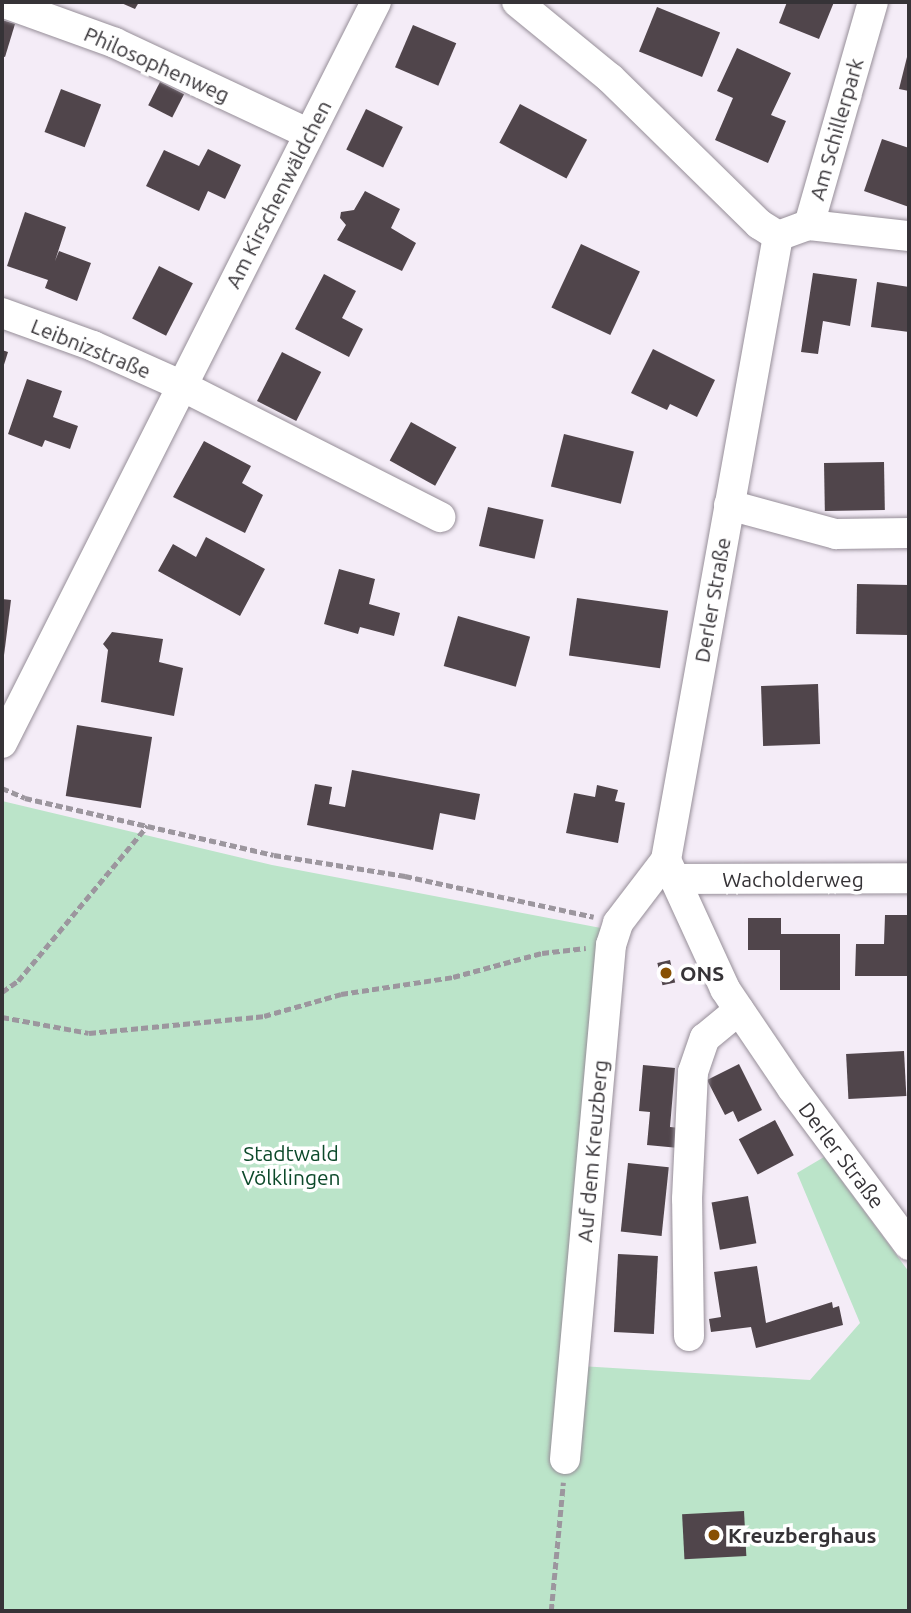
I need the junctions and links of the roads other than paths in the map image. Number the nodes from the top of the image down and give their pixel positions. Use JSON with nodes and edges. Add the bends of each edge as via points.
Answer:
{"nodes":[{"id":1,"x":2,"y":2,"type":"edge"},
{"id":2,"x":376,"y":2,"type":"edge"},
{"id":3,"x":517,"y":2,"type":"edge"},
{"id":4,"x":873,"y":2,"type":"edge"},
{"id":5,"x":309,"y":134,"type":"junction"},
{"id":6,"x":808,"y":225,"type":"junction"},
{"id":7,"x":778,"y":236,"type":"junction"},
{"id":8,"x":909,"y":236,"type":"edge"},
{"id":9,"x":2,"y":313,"type":"edge"},
{"id":10,"x":180,"y":385,"type":"junction"},
{"id":11,"x":729,"y":505,"type":"junction"},
{"id":12,"x":440,"y":517,"type":"dead end"},
{"id":13,"x":909,"y":533,"type":"edge"},
{"id":14,"x":2,"y":743,"type":"edge"},
{"id":15,"x":671,"y":870,"type":"junction"},
{"id":16,"x":909,"y":878,"type":"edge"},
{"id":17,"x":739,"y":1010,"type":"junction"},
{"id":18,"x":909,"y":1245,"type":"edge"},
{"id":19,"x":689,"y":1336,"type":"dead end"},
{"id":20,"x":565,"y":1459,"type":"road end"}],
"edges":[{"from":1,"to":5,"type":"street","name":"Philosophenweg","via":[[115,43]]},
{"from":2,"to":5,"type":"street","name":"Am Kirschenwäldchen"},
{"from":3,"to":7,"type":"street","via":[[610,78],[759,224]]},
{"from":4,"to":6,"type":"street","name":"Am Schillerpark"},
{"from":5,"to":10,"type":"street","name":"Am Kirschenwäldchen"},
{"from":6,"to":7,"type":"street","name":"Am Schillerpark"},
{"from":6,"to":8,"type":"street"},
{"from":7,"to":11,"type":"street","name":"Derler Straße"},
{"from":9,"to":10,"type":"street","name":"Leibnizstraße","via":[[93,346]]},
{"from":10,"to":12,"type":"street"},
{"from":10,"to":14,"type":"street","name":"Am Kirschenwäldchen"},
{"from":11,"to":13,"type":"street","via":[[836,534]]},
{"from":11,"to":15,"type":"street","name":"Derler Straße"},
{"from":15,"to":16,"type":"street","name":"Wacholderweg"},
{"from":15,"to":17,"type":"street","name":"Derler Straße"},
{"from":15,"to":20,"type":"street","name":"Auf dem Kreuzberg","via":[[615,934]]},
{"from":17,"to":18,"type":"street","name":"Derler Straße"},
{"from":17,"to":19,"type":"street","via":[[705,1038],[693,1072],[687,1199]]}]}
